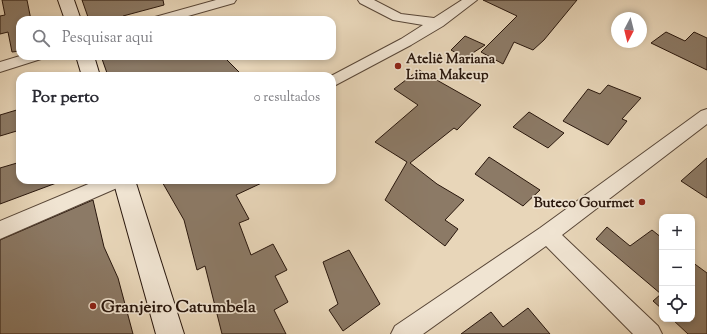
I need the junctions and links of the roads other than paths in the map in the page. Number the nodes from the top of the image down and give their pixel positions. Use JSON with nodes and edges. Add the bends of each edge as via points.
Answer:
{"nodes":[{"id":1,"x":66,"y":0,"type":"edge"},
{"id":2,"x":230,"y":0,"type":"edge"},
{"id":3,"x":364,"y":0,"type":"edge"},
{"id":4,"x":463,"y":2,"type":"edge"},
{"id":5,"x":72,"y":16,"type":"edge"},
{"id":6,"x":174,"y":16,"type":"edge"},
{"id":7,"x":398,"y":17,"type":"junction"},
{"id":8,"x":438,"y":22,"type":"junction"},
{"id":9,"x":406,"y":42,"type":"junction"},
{"id":10,"x":23,"y":60,"type":"edge"},
{"id":11,"x":86,"y":60,"type":"edge"},
{"id":12,"x":0,"y":67,"type":"edge"},
{"id":13,"x":90,"y":72,"type":"edge"},
{"id":14,"x":336,"y":80,"type":"edge"},
{"id":15,"x":707,"y":115,"type":"edge"},
{"id":16,"x":108,"y":184,"type":"edge"},
{"id":17,"x":125,"y":184,"type":"edge"},
{"id":18,"x":0,"y":230,"type":"edge"},
{"id":19,"x":547,"y":234,"type":"junction"},
{"id":20,"x":170,"y":334,"type":"edge"},
{"id":21,"x":403,"y":334,"type":"edge"},
{"id":22,"x":650,"y":334,"type":"edge"}],
"edges":[{"from":1,"to":5,"type":"street"},
{"from":2,"to":6,"type":"street"},
{"from":3,"to":7,"type":"street"},
{"from":4,"to":8,"type":"street"},
{"from":7,"to":8,"type":"street"},
{"from":7,"to":9,"type":"street"},
{"from":8,"to":9,"type":"street"},
{"from":9,"to":14,"type":"street"},
{"from":10,"to":12,"type":"street"},
{"from":11,"to":13,"type":"street"},
{"from":15,"to":19,"type":"street"},
{"from":16,"to":18,"type":"street"},
{"from":17,"to":20,"type":"street"},
{"from":19,"to":21,"type":"street"},
{"from":19,"to":22,"type":"street"}]}
